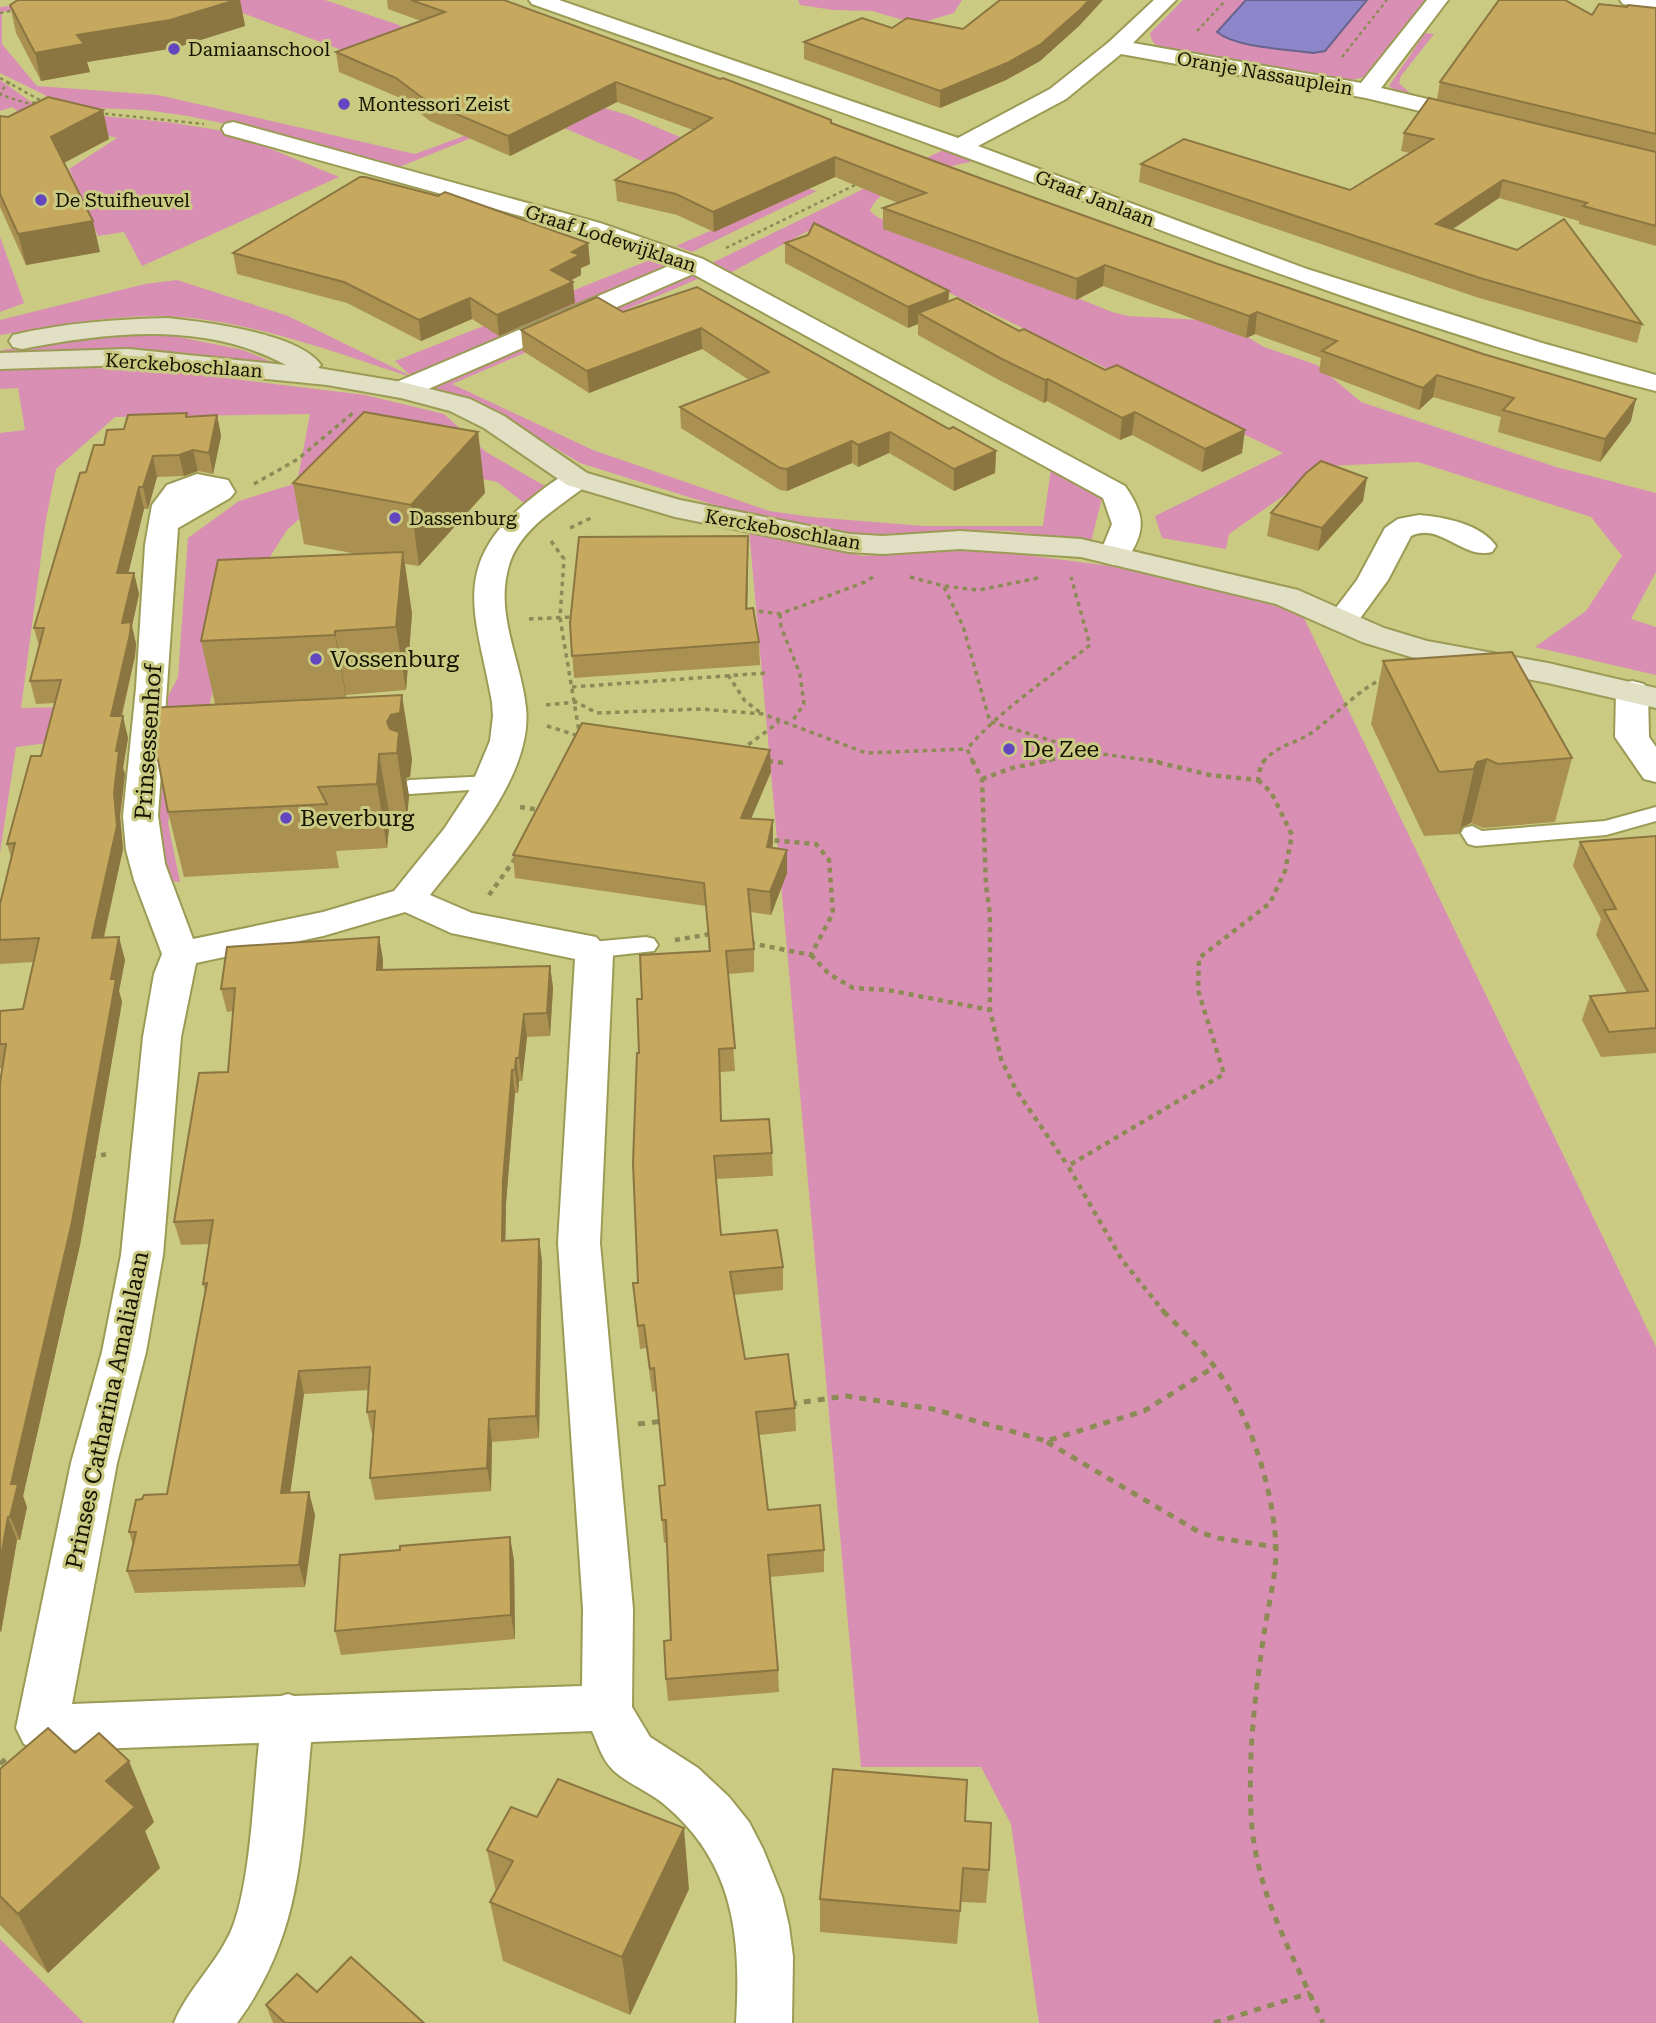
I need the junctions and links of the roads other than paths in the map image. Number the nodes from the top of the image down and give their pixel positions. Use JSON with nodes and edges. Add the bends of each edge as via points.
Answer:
{"nodes":[{"id":1,"x":539,"y":0,"type":"edge"},
{"id":2,"x":1166,"y":0,"type":"edge"},
{"id":3,"x":1438,"y":0,"type":"edge"},
{"id":4,"x":1630,"y":0,"type":"edge"},
{"id":5,"x":1656,"y":4,"type":"edge"},
{"id":6,"x":1117,"y":47,"type":"junction"},
{"id":7,"x":1366,"y":91,"type":"junction"},
{"id":8,"x":1496,"y":122,"type":"edge"},
{"id":9,"x":233,"y":129,"type":"road end"},
{"id":10,"x":959,"y":147,"type":"junction"},
{"id":11,"x":694,"y":264,"type":"junction"},
{"id":12,"x":0,"y":345,"type":"edge"},
{"id":13,"x":0,"y":361,"type":"edge"},
{"id":14,"x":327,"y":377,"type":"junction"},
{"id":15,"x":1656,"y":383,"type":"edge"},
{"id":16,"x":402,"y":390,"type":"junction"},
{"id":17,"x":577,"y":479,"type":"junction"},
{"id":18,"x":220,"y":492,"type":"road end"},
{"id":19,"x":1481,"y":546,"type":"dead end"},
{"id":20,"x":1114,"y":556,"type":"junction"},
{"id":21,"x":1342,"y":621,"type":"junction"},
{"id":22,"x":1644,"y":695,"type":"edge"},
{"id":23,"x":1656,"y":772,"type":"edge"},
{"id":24,"x":410,"y":787,"type":"dead end"},
{"id":25,"x":487,"y":791,"type":"junction"},
{"id":26,"x":1656,"y":814,"type":"edge"},
{"id":27,"x":1472,"y":833,"type":"dead end"},
{"id":28,"x":407,"y":899,"type":"junction"},
{"id":29,"x":646,"y":945,"type":"road end"},
{"id":30,"x":591,"y":950,"type":"junction"},
{"id":31,"x":180,"y":954,"type":"junction"},
{"id":32,"x":607,"y":1708,"type":"junction"},
{"id":33,"x":288,"y":1717,"type":"junction"},
{"id":34,"x":202,"y":2023,"type":"edge"},
{"id":35,"x":764,"y":2023,"type":"edge"}],
"edges":[{"from":1,"to":10,"type":"street","name":"Graaf Janlaan"},
{"from":2,"to":6,"type":"street"},
{"from":3,"to":7,"type":"street","name":"Oranje Nassauplein"},
{"from":4,"to":5,"type":"street"},
{"from":6,"to":7,"type":"street","name":"Oranje Nassauplein"},
{"from":6,"to":10,"type":"street","via":[[1058,94]]},
{"from":7,"to":8,"type":"street"},
{"from":9,"to":11,"type":"street","name":"Graaf Lodewijklaan","via":[[579,224]]},
{"from":10,"to":15,"type":"street","name":"Graaf Janlaan","via":[[1298,274]]},
{"from":11,"to":16,"type":"street"},
{"from":11,"to":20,"type":"street","name":"Graaf Lodewijklaan","via":[[1115,492],[1129,524]]},
{"from":12,"to":14,"type":"street","name":"Kerckeboschlaan","via":[[123,327],[189,328],[288,352]]},
{"from":13,"to":14,"type":"street","name":"Kerckeboschlaan","via":[[129,357]]},
{"from":14,"to":16,"type":"street","name":"Kerckeboschlaan"},
{"from":16,"to":17,"type":"street","name":"Kerckeboschlaan","via":[[460,405],[494,422]]},
{"from":17,"to":20,"type":"street","name":"Kerckeboschlaan","via":[[706,516],[849,543],[960,540],[1081,548]]},
{"from":17,"to":25,"type":"street","via":[[510,532],[493,564],[490,621],[518,716]]},
{"from":18,"to":31,"type":"street","name":"Prinsessenhof","via":[[208,482],[178,489],[166,505],[156,562],[155,669],[141,776],[142,838]]},
{"from":19,"to":21,"type":"street","via":[[1461,532],[1441,527],[1398,530],[1376,578]]},
{"from":20,"to":21,"type":"street","name":"Kerckeboschlaan","via":[[1287,597]]},
{"from":21,"to":22,"type":"street","name":"Kerckeboschlaan","via":[[1422,650]]},
{"from":22,"to":23,"type":"street","via":[[1632,737]]},
{"from":24,"to":25,"type":"lane"},
{"from":25,"to":28,"type":"street"},
{"from":26,"to":27,"type":"lane","via":[[1606,828],[1476,839]]},
{"from":28,"to":30,"type":"street","via":[[464,923]]},
{"from":28,"to":31,"type":"street","via":[[317,927]]},
{"from":29,"to":30,"type":"lane"},
{"from":30,"to":32,"type":"street","via":[[579,1243],[608,1609]]},
{"from":31,"to":33,"type":"street","name":"Prinses Catharina Amalialaan","via":[[162,1037],[142,1255],[124,1352],[94,1463],[42,1728]]},
{"from":32,"to":33,"type":"street","name":"Prinses Catharina Amalialaan"},
{"from":32,"to":35,"type":"street","via":[[630,1753],[685,1788],[717,1820],[737,1849],[756,1893],[765,1933]]},
{"from":33,"to":34,"type":"street","via":[[270,1887],[258,1934],[233,1982]]}]}
